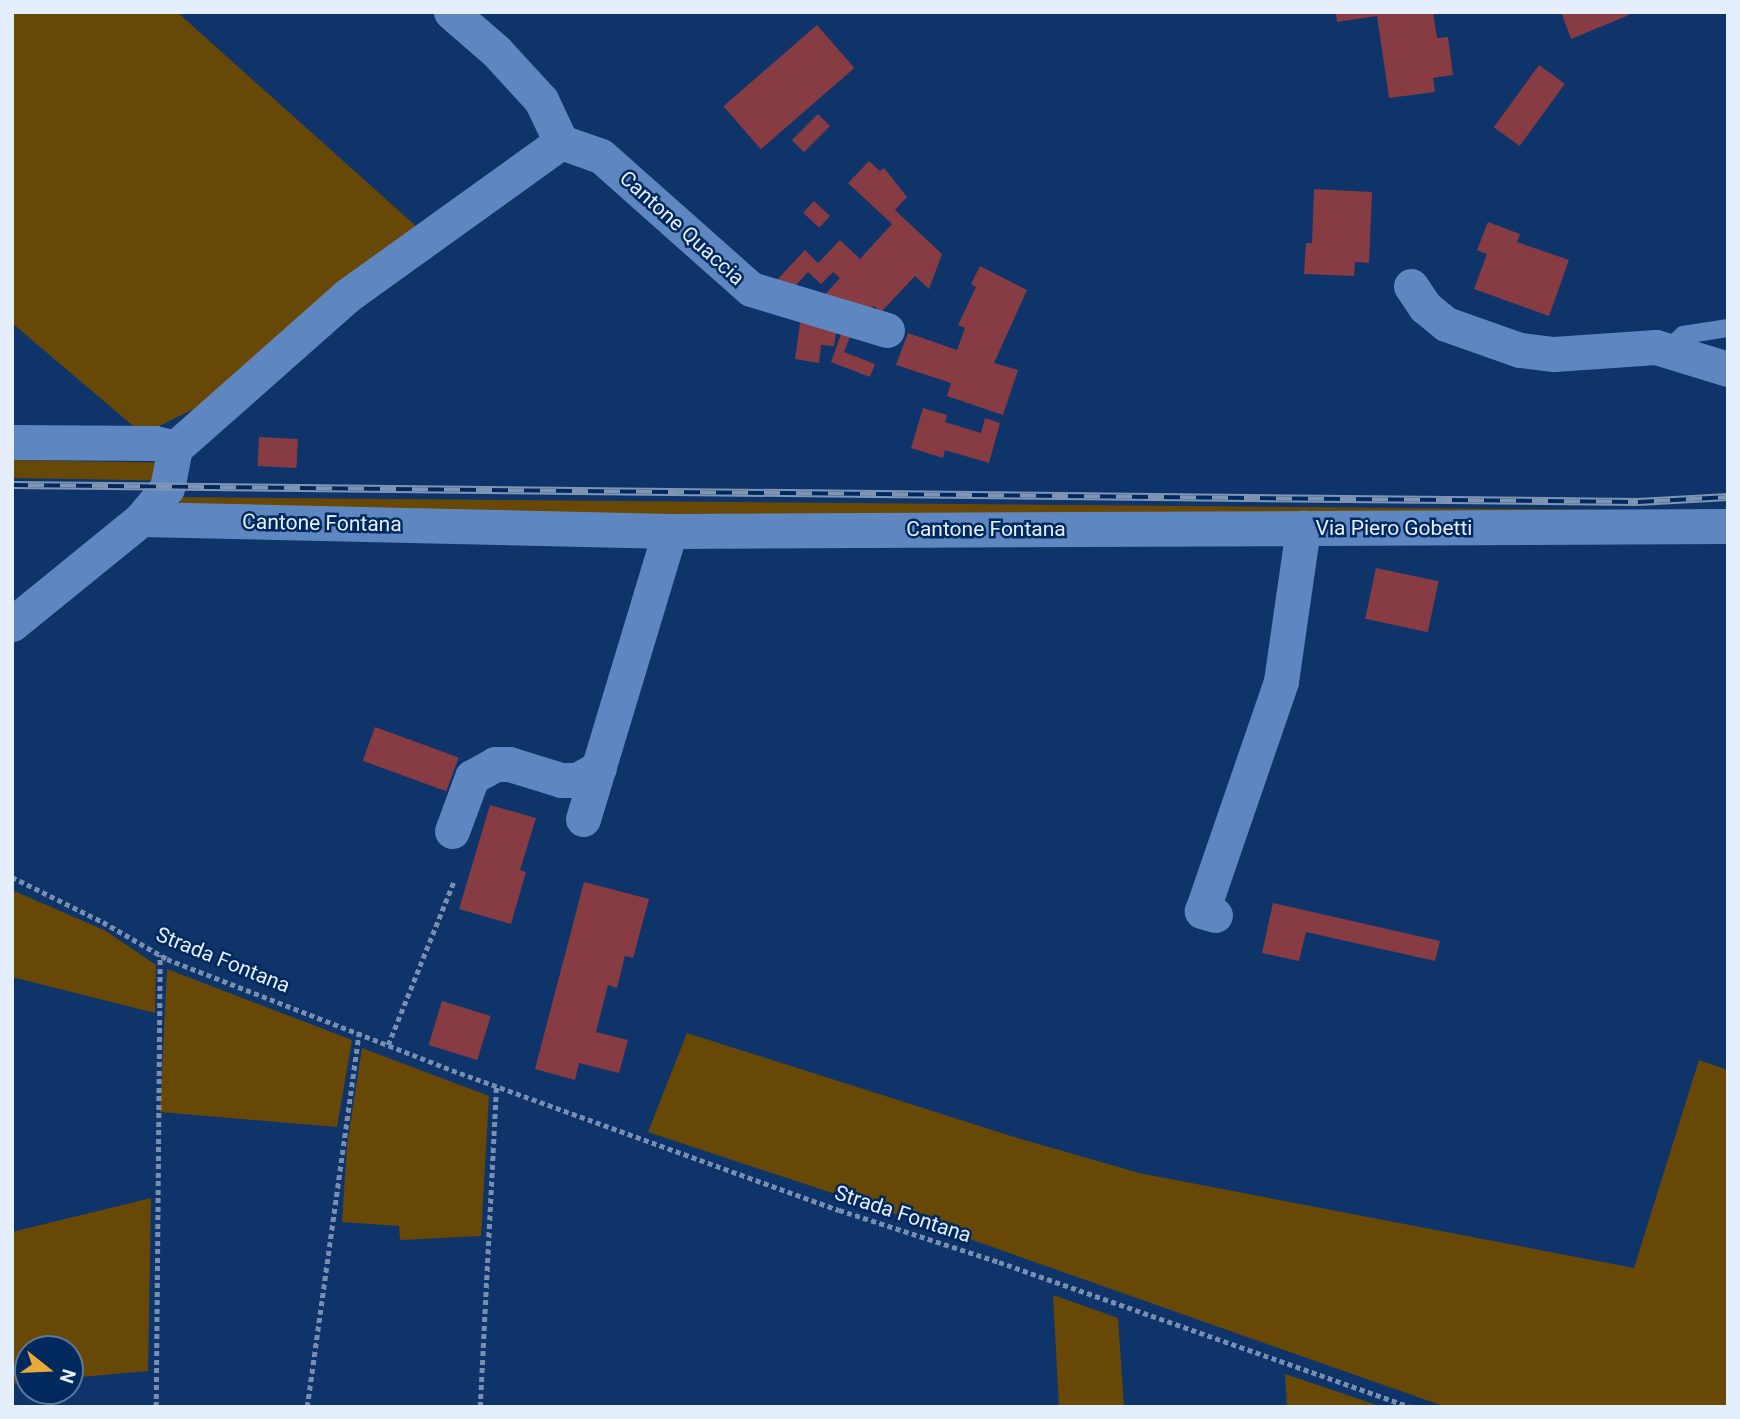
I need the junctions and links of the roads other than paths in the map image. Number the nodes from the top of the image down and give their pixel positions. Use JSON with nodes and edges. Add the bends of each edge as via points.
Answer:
{"nodes":[{"id":1,"x":451,"y":12,"type":"edge"},
{"id":2,"x":561,"y":142,"type":"junction"},
{"id":3,"x":1411,"y":286,"type":"dead end"},
{"id":4,"x":1728,"y":328,"type":"edge"},
{"id":5,"x":887,"y":330,"type":"dead end"},
{"id":6,"x":1667,"y":350,"type":"junction"},
{"id":7,"x":1728,"y":369,"type":"edge"},
{"id":8,"x":12,"y":442,"type":"edge"},
{"id":9,"x":175,"y":448,"type":"junction"},
{"id":10,"x":141,"y":519,"type":"junction"},
{"id":11,"x":1728,"y":526,"type":"edge"},
{"id":12,"x":1303,"y":528,"type":"junction"},
{"id":13,"x":670,"y":531,"type":"junction"},
{"id":14,"x":12,"y":624,"type":"edge"},
{"id":15,"x":599,"y":768,"type":"junction"},
{"id":16,"x":583,"y":820,"type":"dead end"},
{"id":17,"x":452,"y":831,"type":"dead end"},
{"id":18,"x":1215,"y":915,"type":"dead end"}],
"edges":[{"from":1,"to":2,"type":"street","via":[[496,51],[541,100]]},
{"from":2,"to":5,"type":"street","name":"Cantone Quaccia","via":[[601,156],[751,289]]},
{"from":2,"to":9,"type":"street","via":[[348,295]]},
{"from":3,"to":6,"type":"street","via":[[1425,307],[1446,324],[1520,350],[1554,354]]},
{"from":4,"to":6,"type":"lane","via":[[1683,335]]},
{"from":6,"to":7,"type":"street"},
{"from":8,"to":9,"type":"street","via":[[155,443]]},
{"from":9,"to":10,"type":"street","via":[[167,488]]},
{"from":10,"to":13,"type":"street","name":"Cantone Fontana"},
{"from":10,"to":14,"type":"street"},
{"from":11,"to":12,"type":"street","name":"Via Piero Gobetti"},
{"from":12,"to":13,"type":"street","name":"Cantone Fontana"},
{"from":12,"to":18,"type":"street","name":"Via Piero Gobetti","via":[[1281,681],[1202,911]]},
{"from":13,"to":15,"type":"street"},
{"from":15,"to":16,"type":"street"},
{"from":15,"to":17,"type":"street","via":[[577,780],[561,780],[495,764],[472,777]]}]}
